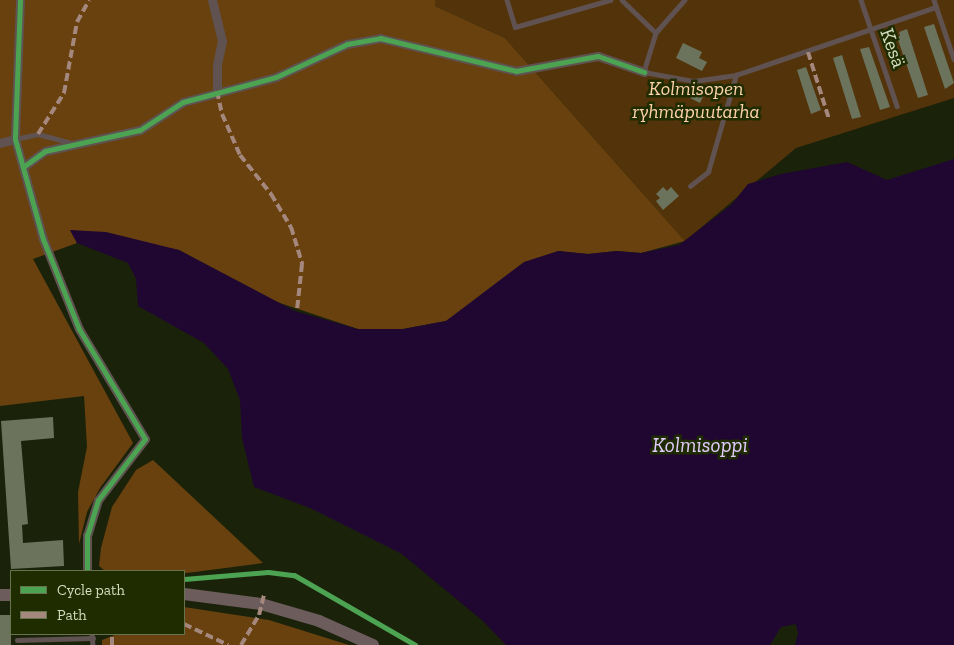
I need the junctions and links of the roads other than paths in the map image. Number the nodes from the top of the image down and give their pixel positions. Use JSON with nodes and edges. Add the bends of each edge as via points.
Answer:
{"nodes":[{"id":1,"x":20,"y":0,"type":"edge"},
{"id":2,"x":212,"y":0,"type":"edge"},
{"id":3,"x":507,"y":0,"type":"edge"},
{"id":4,"x":610,"y":0,"type":"edge"},
{"id":5,"x":622,"y":0,"type":"edge"},
{"id":6,"x":686,"y":0,"type":"edge"},
{"id":7,"x":861,"y":0,"type":"edge"},
{"id":8,"x":934,"y":0,"type":"edge"},
{"id":9,"x":936,"y":7,"type":"junction"},
{"id":10,"x":870,"y":29,"type":"junction"},
{"id":11,"x":656,"y":33,"type":"junction"},
{"id":12,"x":954,"y":59,"type":"edge"},
{"id":13,"x":644,"y":72,"type":"junction"},
{"id":14,"x":736,"y":75,"type":"junction"},
{"id":15,"x":217,"y":91,"type":"junction"},
{"id":16,"x":897,"y":106,"type":"dead end"},
{"id":17,"x":15,"y":139,"type":"junction"},
{"id":18,"x":0,"y":143,"type":"edge"},
{"id":19,"x":72,"y":143,"type":"junction"},
{"id":20,"x":23,"y":167,"type":"junction"},
{"id":21,"x":690,"y":186,"type":"dead end"},
{"id":22,"x":87,"y":570,"type":"edge"},
{"id":23,"x":185,"y":594,"type":"edge"},
{"id":24,"x":92,"y":636,"type":"edge"},
{"id":25,"x":17,"y":640,"type":"dead end"},
{"id":26,"x":93,"y":645,"type":"edge"},
{"id":27,"x":373,"y":645,"type":"edge"}],
"edges":[{"from":1,"to":17,"type":"street"},
{"from":2,"to":15,"type":"street","via":[[222,41],[217,65]]},
{"from":3,"to":4,"type":"lane","via":[[515,27]]},
{"from":5,"to":11,"type":"lane"},
{"from":6,"to":11,"type":"lane"},
{"from":7,"to":10,"type":"lane","name":"Kesä"},
{"from":8,"to":9,"type":"lane"},
{"from":9,"to":10,"type":"lane"},
{"from":9,"to":12,"type":"lane"},
{"from":10,"to":14,"type":"lane"},
{"from":10,"to":16,"type":"lane","name":"Kesä"},
{"from":11,"to":13,"type":"lane"},
{"from":13,"to":14,"type":"lane","via":[[694,81]]},
{"from":13,"to":15,"type":"street","via":[[598,56],[516,71],[380,38],[347,44],[276,77]]},
{"from":14,"to":21,"type":"lane","via":[[708,172]]},
{"from":15,"to":19,"type":"street","via":[[183,102],[140,130]]},
{"from":17,"to":18,"type":"street"},
{"from":17,"to":19,"type":"lane","via":[[38,134]]},
{"from":17,"to":20,"type":"street"},
{"from":19,"to":20,"type":"street","via":[[45,151]]},
{"from":20,"to":22,"type":"street","via":[[43,239],[79,329],[145,439],[98,500],[87,535]]},
{"from":23,"to":27,"type":"main road","via":[[261,604],[319,621]]},
{"from":24,"to":25,"type":"lane"},
{"from":24,"to":26,"type":"lane"}]}
